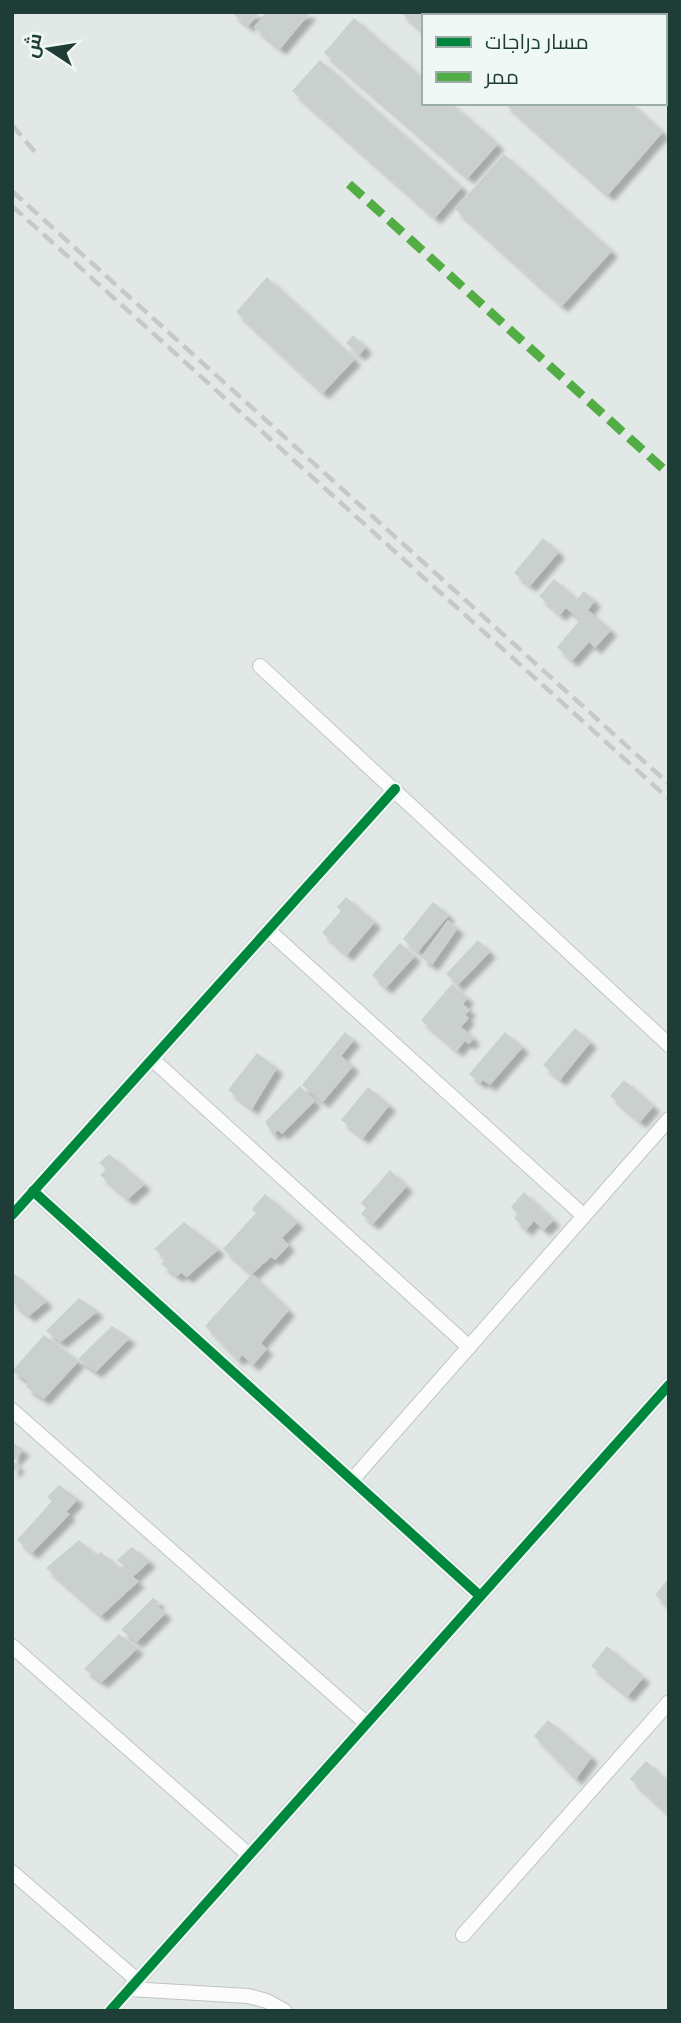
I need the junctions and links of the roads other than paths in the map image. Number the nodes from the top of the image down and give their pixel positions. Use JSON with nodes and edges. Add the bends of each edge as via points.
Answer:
{"nodes":[{"id":1,"x":260,"y":666,"type":"dead end"},
{"id":2,"x":395,"y":789,"type":"junction"},
{"id":3,"x":268,"y":930,"type":"junction"},
{"id":4,"x":669,"y":1045,"type":"edge"},
{"id":5,"x":152,"y":1059,"type":"junction"},
{"id":6,"x":669,"y":1119,"type":"edge"},
{"id":7,"x":33,"y":1191,"type":"junction"},
{"id":8,"x":12,"y":1215,"type":"edge"},
{"id":9,"x":584,"y":1216,"type":"junction"},
{"id":10,"x":469,"y":1346,"type":"junction"},
{"id":11,"x":669,"y":1385,"type":"edge"},
{"id":12,"x":12,"y":1410,"type":"edge"},
{"id":13,"x":353,"y":1479,"type":"junction"},
{"id":14,"x":480,"y":1595,"type":"junction"},
{"id":15,"x":12,"y":1646,"type":"edge"},
{"id":16,"x":669,"y":1702,"type":"edge"},
{"id":17,"x":366,"y":1723,"type":"junction"},
{"id":18,"x":249,"y":1855,"type":"junction"},
{"id":19,"x":12,"y":1872,"type":"edge"},
{"id":20,"x":463,"y":1935,"type":"dead end"},
{"id":21,"x":133,"y":1985,"type":"junction"},
{"id":22,"x":110,"y":2011,"type":"edge"},
{"id":23,"x":285,"y":2011,"type":"edge"}],
"edges":[{"from":1,"to":2,"type":"street"},
{"from":2,"to":3,"type":"street"},
{"from":2,"to":4,"type":"street"},
{"from":3,"to":5,"type":"street"},
{"from":3,"to":9,"type":"street"},
{"from":5,"to":7,"type":"street"},
{"from":5,"to":10,"type":"street"},
{"from":6,"to":9,"type":"street"},
{"from":7,"to":8,"type":"street"},
{"from":7,"to":13,"type":"street"},
{"from":9,"to":10,"type":"street"},
{"from":10,"to":13,"type":"street"},
{"from":11,"to":14,"type":"street"},
{"from":12,"to":17,"type":"street"},
{"from":13,"to":14,"type":"street"},
{"from":14,"to":17,"type":"street"},
{"from":15,"to":18,"type":"street"},
{"from":16,"to":20,"type":"street"},
{"from":17,"to":18,"type":"street"},
{"from":18,"to":21,"type":"street"},
{"from":19,"to":21,"type":"street"},
{"from":21,"to":22,"type":"street"},
{"from":21,"to":23,"type":"street","via":[[247,1996]]}]}
